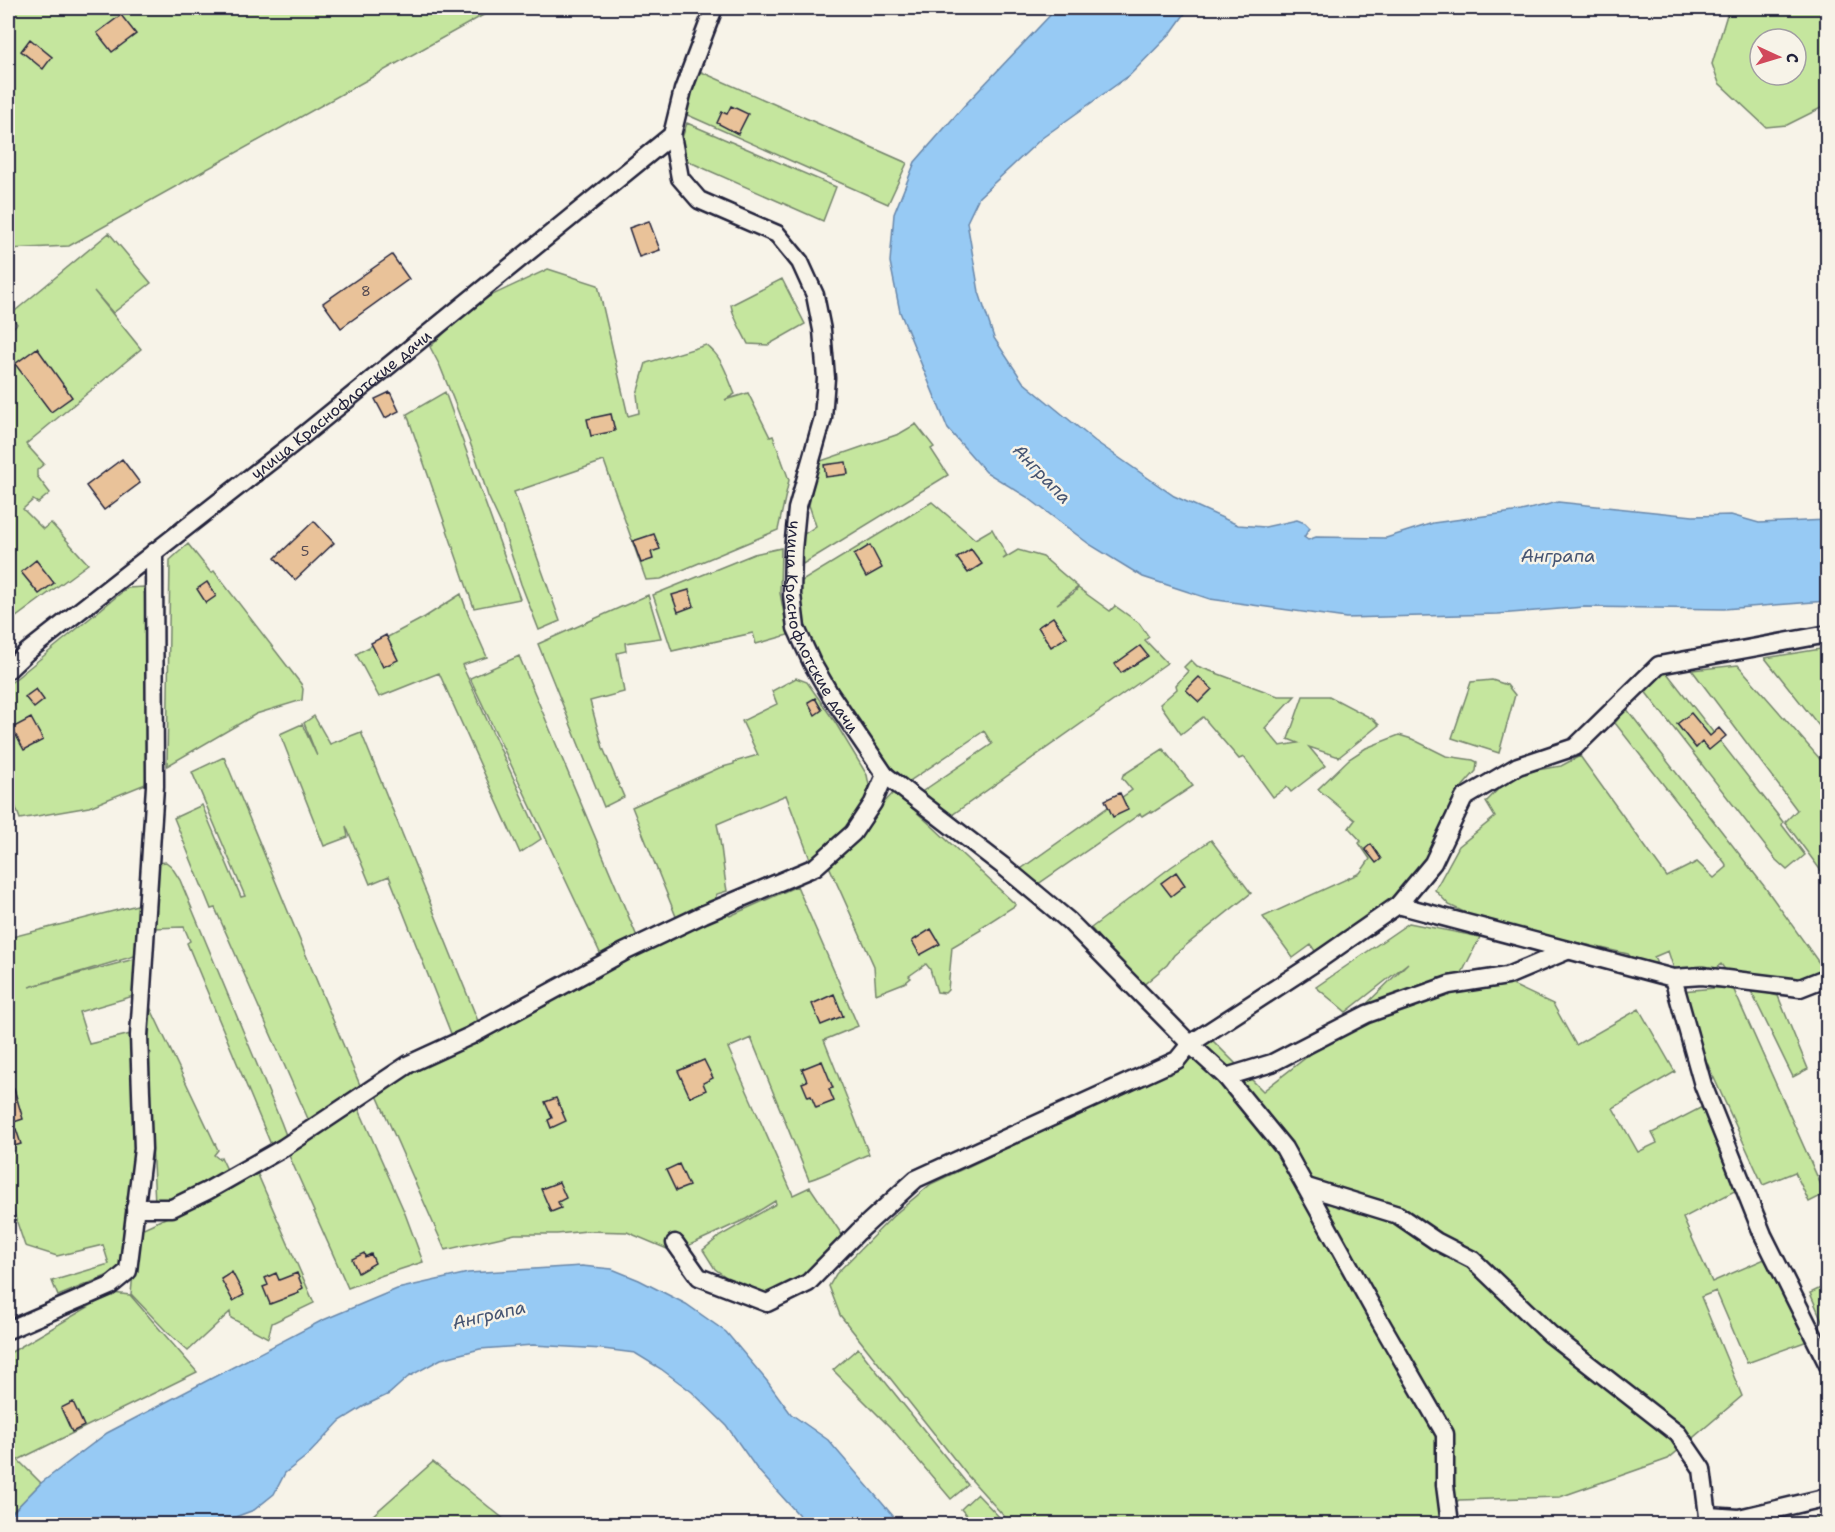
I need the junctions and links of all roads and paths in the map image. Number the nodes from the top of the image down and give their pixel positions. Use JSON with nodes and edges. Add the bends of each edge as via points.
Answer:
{"nodes":[{"id":1,"x":714,"y":8,"type":"edge"},
{"id":2,"x":672,"y":135,"type":"junction"},
{"id":3,"x":154,"y":552,"type":"junction"},
{"id":4,"x":1827,"y":634,"type":"edge"},
{"id":5,"x":8,"y":670,"type":"edge"},
{"id":6,"x":885,"y":775,"type":"junction"},
{"id":7,"x":1398,"y":905,"type":"junction"},
{"id":8,"x":1569,"y":950,"type":"junction"},
{"id":9,"x":1827,"y":977,"type":"edge"},
{"id":10,"x":1673,"y":978,"type":"junction"},
{"id":11,"x":1190,"y":1044,"type":"junction"},
{"id":12,"x":1226,"y":1077,"type":"junction"},
{"id":13,"x":1307,"y":1187,"type":"junction"},
{"id":14,"x":135,"y":1208,"type":"junction"},
{"id":15,"x":675,"y":1243,"type":"dead end"},
{"id":16,"x":8,"y":1330,"type":"edge"},
{"id":17,"x":1827,"y":1365,"type":"edge"},
{"id":18,"x":1827,"y":1497,"type":"edge"},
{"id":19,"x":1710,"y":1520,"type":"edge"},
{"id":20,"x":1450,"y":1524,"type":"edge"}],
"edges":[{"from":1,"to":2,"type":"street","name":"улица Краснофлотские дачи","via":[[683,90]]},
{"from":2,"to":3,"type":"street","name":"улица Краснофлотские дачи"},
{"from":2,"to":6,"type":"street","name":"улица Краснофлотские дачи","via":[[680,178],[699,200],[777,234],[800,262],[815,295],[826,378],[823,418],[797,509],[792,595],[796,628],[830,694]]},
{"from":3,"to":5,"type":"street","name":"улица Краснофлотские дачи"},
{"from":3,"to":14,"type":"street","via":[[155,786],[139,1036],[143,1149]]},
{"from":4,"to":7,"type":"street","via":[[1659,665],[1575,747],[1518,766],[1464,798],[1433,862]]},
{"from":6,"to":11,"type":"street","name":"улица Краснофлотские дачи","via":[[1069,921]]},
{"from":6,"to":14,"type":"street","via":[[873,803],[853,833],[816,867],[624,952],[470,1036],[409,1064],[283,1148],[207,1191],[172,1208]]},
{"from":7,"to":8,"type":"street"},
{"from":7,"to":11,"type":"street"},
{"from":8,"to":10,"type":"street"},
{"from":8,"to":12,"type":"street","via":[[1507,976],[1449,985],[1367,1014],[1272,1063]]},
{"from":9,"to":10,"type":"street","via":[[1800,988],[1702,976]]},
{"from":10,"to":17,"type":"street","via":[[1703,1085],[1759,1224]]},
{"from":11,"to":12,"type":"street","name":"улица Краснофлотские дачи"},
{"from":11,"to":15,"type":"street","via":[[1177,1060],[916,1179],[808,1283],[767,1303],[699,1277]]},
{"from":12,"to":13,"type":"street","name":"улица Краснофлотские дачи","via":[[1284,1148]]},
{"from":13,"to":19,"type":"street","via":[[1398,1215],[1473,1260],[1550,1334],[1678,1434],[1702,1469]]},
{"from":13,"to":20,"type":"street","name":"улица Краснофлотские дачи","via":[[1445,1434]]},
{"from":14,"to":16,"type":"street","via":[[128,1270],[110,1286]]},
{"from":18,"to":19,"type":"street","via":[[1739,1518]]}]}
